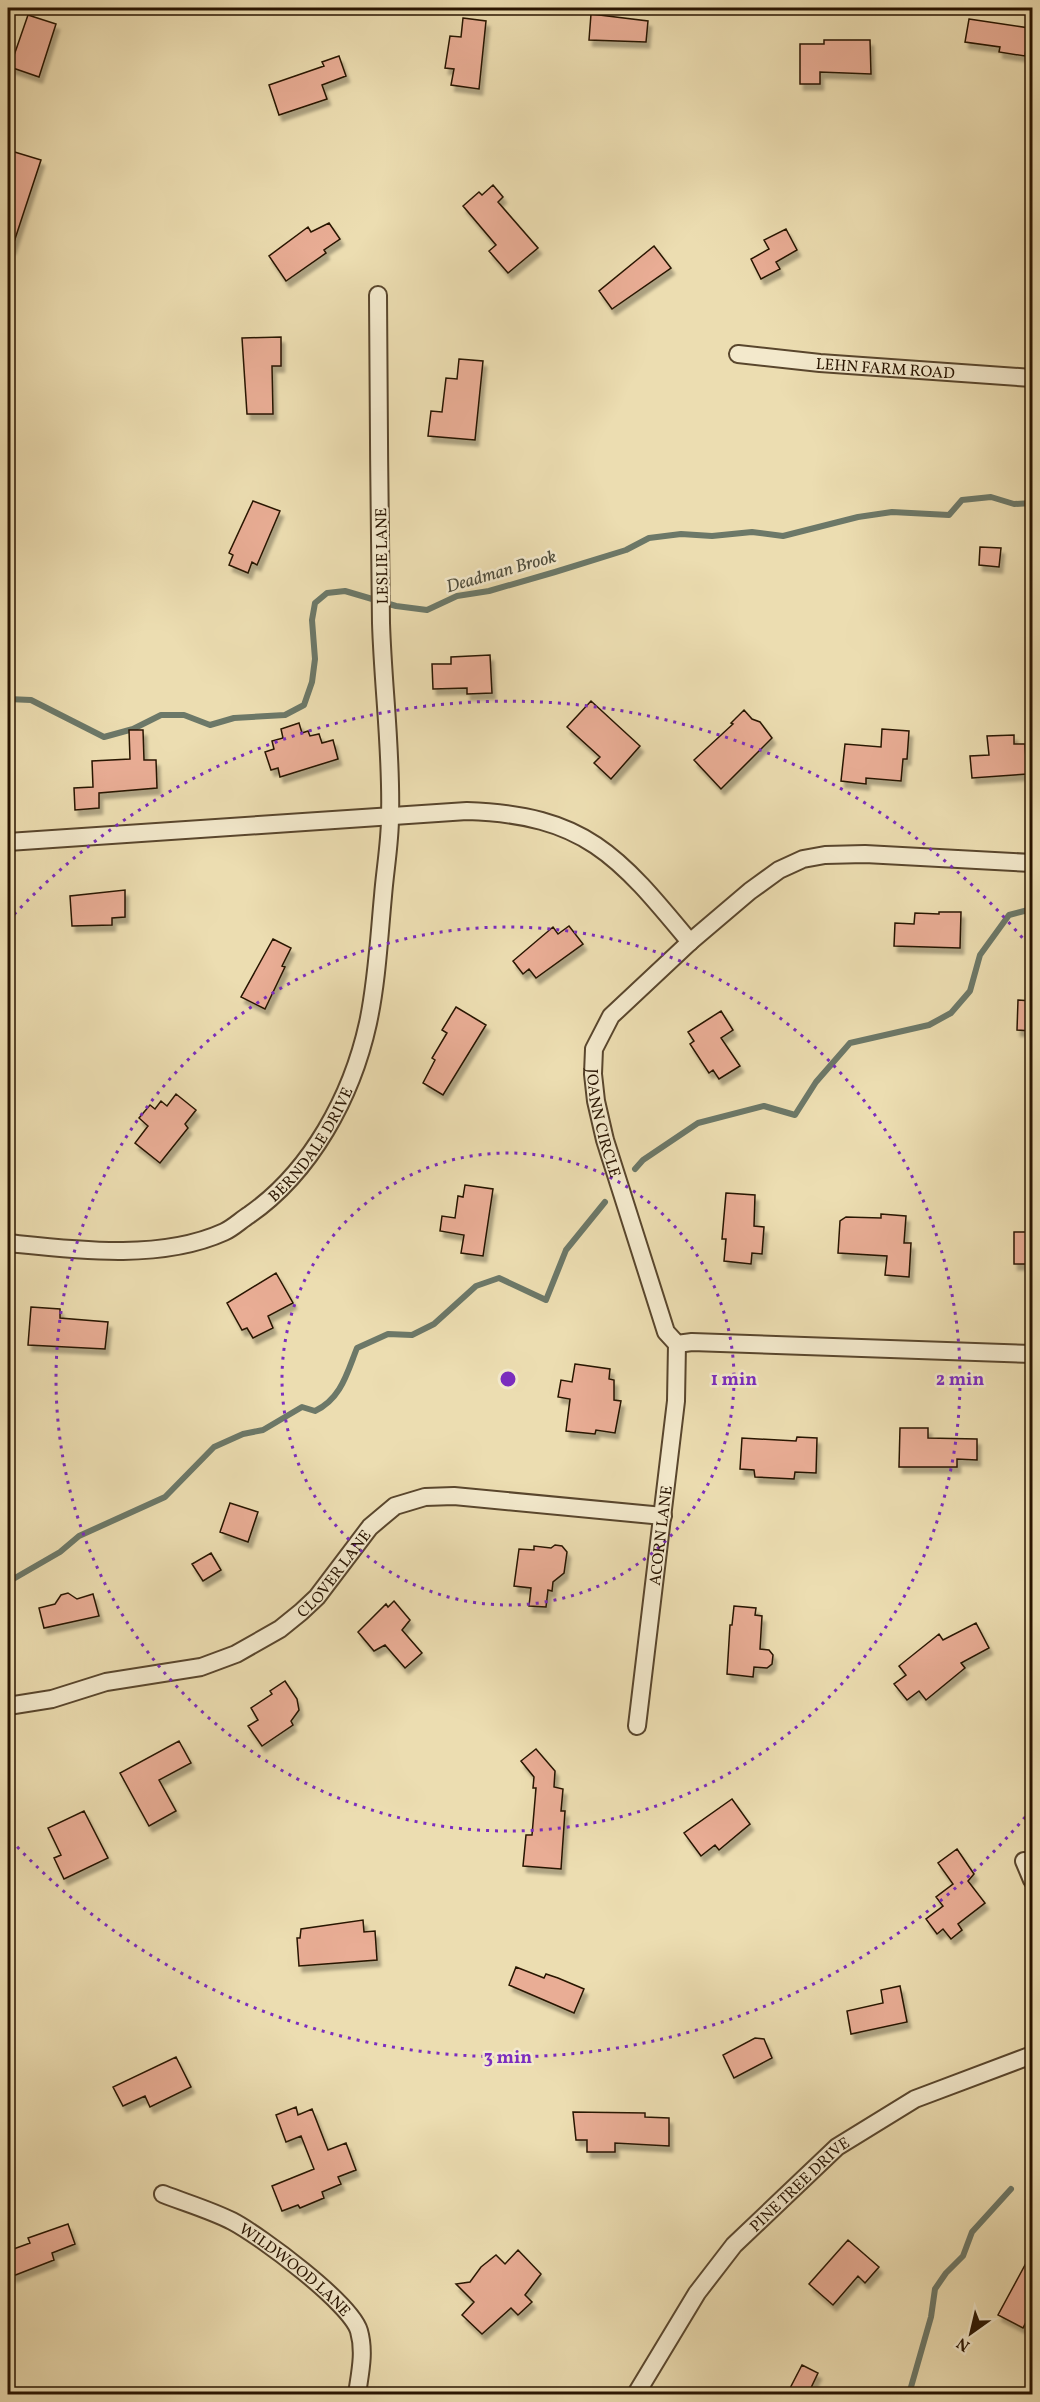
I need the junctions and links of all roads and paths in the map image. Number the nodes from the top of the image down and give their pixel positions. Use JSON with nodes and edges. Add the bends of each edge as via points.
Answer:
{"nodes":[{"id":1,"x":378,"y":295,"type":"dead end"},
{"id":2,"x":738,"y":354,"type":"dead end"},
{"id":3,"x":1032,"y":378,"type":"edge"},
{"id":4,"x":390,"y":817,"type":"junction"},
{"id":5,"x":8,"y":842,"type":"edge"},
{"id":6,"x":1032,"y":863,"type":"edge"},
{"id":7,"x":690,"y":942,"type":"junction"},
{"id":8,"x":8,"y":1243,"type":"edge"},
{"id":9,"x":677,"y":1344,"type":"junction"},
{"id":10,"x":1032,"y":1354,"type":"edge"},
{"id":11,"x":663,"y":1516,"type":"junction"},
{"id":12,"x":8,"y":1706,"type":"edge"},
{"id":13,"x":637,"y":1726,"type":"dead end"},
{"id":14,"x":1024,"y":1861,"type":"dead end"},
{"id":15,"x":1032,"y":1880,"type":"edge"},
{"id":16,"x":1032,"y":2055,"type":"edge"},
{"id":17,"x":164,"y":2194,"type":"dead end"},
{"id":18,"x":357,"y":2394,"type":"edge"},
{"id":19,"x":636,"y":2394,"type":"edge"}],
"edges":[{"from":1,"to":4,"type":"street","name":"LESLIE LANE","via":[[381,616]]},
{"from":2,"to":3,"type":"street","name":"LEHN FARM ROAD"},
{"from":4,"to":5,"type":"street"},
{"from":4,"to":7,"type":"street","via":[[467,811],[510,813],[576,832],[632,874]]},
{"from":4,"to":8,"type":"street","name":"BERNDALE DRIVE","via":[[368,1024],[340,1102],[325,1130],[276,1196],[225,1231],[192,1242],[108,1250]]},
{"from":6,"to":7,"type":"street","name":"JOANN CIRCLE","via":[[865,854],[802,859],[779,870]]},
{"from":7,"to":9,"type":"street","name":"JOANN CIRCLE","via":[[611,1016],[594,1049],[593,1074],[605,1140],[666,1332]]},
{"from":9,"to":10,"type":"street"},
{"from":9,"to":11,"type":"street","name":"ACORN LANE","via":[[676,1401]]},
{"from":11,"to":12,"type":"street","name":"CLOVER LANE","via":[[454,1496],[425,1497],[395,1506],[370,1527],[301,1612],[236,1654],[201,1667],[106,1682],[52,1699]]},
{"from":11,"to":13,"type":"street","name":"ACORN LANE"},
{"from":14,"to":15,"type":"street"},
{"from":16,"to":19,"type":"street","name":"PINE TREE DRIVE","via":[[915,2099],[837,2147],[734,2245],[692,2301]]},
{"from":17,"to":18,"type":"street","name":"WILDWOOD LANE","via":[[233,2221],[350,2313],[362,2348]]}]}
